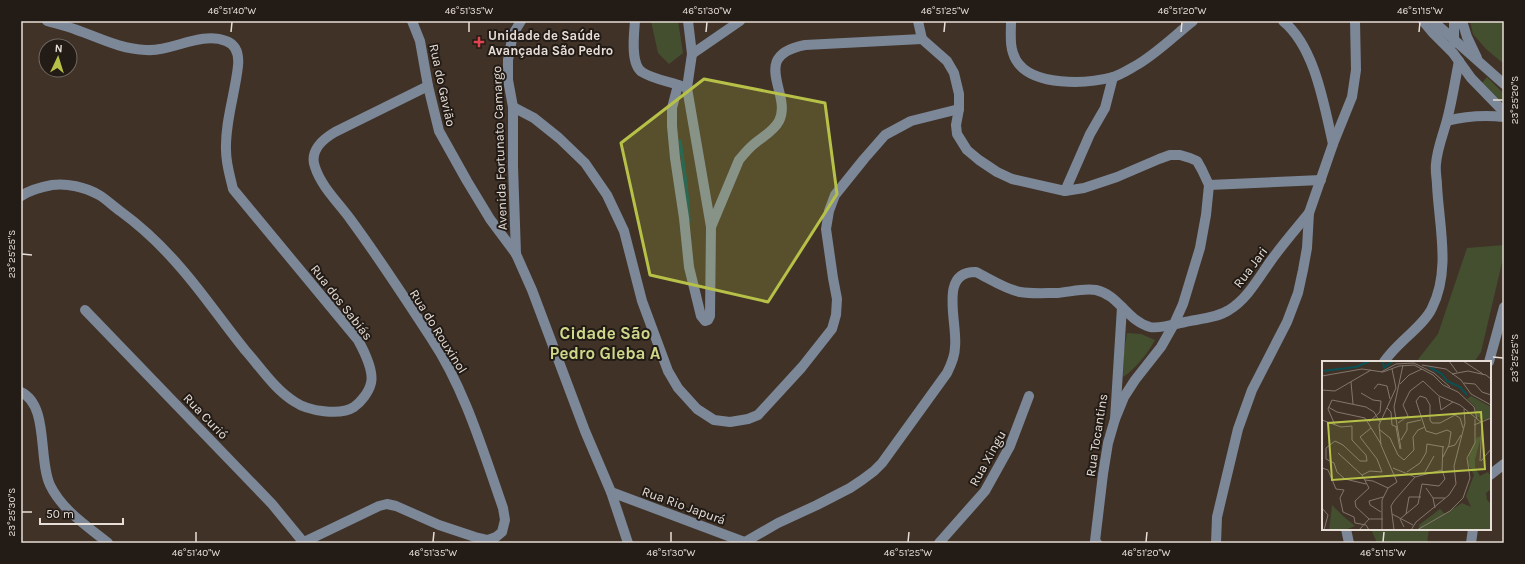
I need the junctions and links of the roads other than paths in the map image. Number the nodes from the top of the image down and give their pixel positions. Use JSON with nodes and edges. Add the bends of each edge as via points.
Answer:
{"nodes":[{"id":1,"x":48,"y":21,"type":"edge"},
{"id":2,"x":412,"y":21,"type":"edge"},
{"id":3,"x":635,"y":21,"type":"edge"},
{"id":4,"x":688,"y":21,"type":"edge"},
{"id":5,"x":740,"y":21,"type":"edge"},
{"id":6,"x":918,"y":21,"type":"edge"},
{"id":7,"x":1011,"y":21,"type":"edge"},
{"id":8,"x":1192,"y":21,"type":"edge"},
{"id":9,"x":1283,"y":21,"type":"edge"},
{"id":10,"x":1355,"y":21,"type":"edge"},
{"id":11,"x":1423,"y":21,"type":"edge"},
{"id":12,"x":1433,"y":21,"type":"edge"},
{"id":13,"x":1454,"y":21,"type":"edge"},
{"id":14,"x":1462,"y":21,"type":"edge"},
{"id":15,"x":518,"y":22,"type":"edge"},
{"id":16,"x":74,"y":25,"type":"edge"},
{"id":17,"x":922,"y":39,"type":"junction"},
{"id":18,"x":1454,"y":40,"type":"junction"},
{"id":19,"x":692,"y":54,"type":"junction"},
{"id":20,"x":1456,"y":57,"type":"junction"},
{"id":21,"x":1480,"y":63,"type":"junction"},
{"id":22,"x":1488,"y":70,"type":"junction"},
{"id":23,"x":1113,"y":77,"type":"junction"},
{"id":24,"x":1471,"y":78,"type":"junction"},
{"id":25,"x":1504,"y":84,"type":"edge"},
{"id":26,"x":428,"y":86,"type":"junction"},
{"id":27,"x":682,"y":86,"type":"junction"},
{"id":28,"x":513,"y":107,"type":"junction"},
{"id":29,"x":959,"y":109,"type":"junction"},
{"id":30,"x":1504,"y":112,"type":"edge"},
{"id":31,"x":1504,"y":117,"type":"edge"},
{"id":32,"x":1447,"y":121,"type":"junction"},
{"id":33,"x":1333,"y":144,"type":"junction"},
{"id":34,"x":1321,"y":180,"type":"junction"},
{"id":35,"x":1209,"y":186,"type":"junction"},
{"id":36,"x":1065,"y":191,"type":"junction"},
{"id":37,"x":21,"y":196,"type":"edge"},
{"id":38,"x":1309,"y":212,"type":"junction"},
{"id":39,"x":711,"y":227,"type":"junction"},
{"id":40,"x":516,"y":254,"type":"junction"},
{"id":41,"x":1122,"y":307,"type":"junction"},
{"id":42,"x":1504,"y":307,"type":"edge"},
{"id":43,"x":85,"y":310,"type":"dead end"},
{"id":44,"x":1174,"y":324,"type":"junction"},
{"id":45,"x":1385,"y":361,"type":"edge"},
{"id":46,"x":1489,"y":361,"type":"edge"},
{"id":47,"x":21,"y":392,"type":"edge"},
{"id":48,"x":1029,"y":396,"type":"dead end"},
{"id":49,"x":1115,"y":419,"type":"junction"},
{"id":50,"x":1504,"y":464,"type":"edge"},
{"id":51,"x":1491,"y":473,"type":"edge"},
{"id":52,"x":611,"y":492,"type":"junction"},
{"id":53,"x":1346,"y":530,"type":"edge"},
{"id":54,"x":1473,"y":530,"type":"edge"},
{"id":55,"x":1093,"y":542,"type":"edge"},
{"id":56,"x":108,"y":543,"type":"edge"},
{"id":57,"x":304,"y":543,"type":"edge"},
{"id":58,"x":628,"y":543,"type":"edge"},
{"id":59,"x":746,"y":543,"type":"edge"},
{"id":60,"x":939,"y":543,"type":"edge"},
{"id":61,"x":1216,"y":543,"type":"edge"},
{"id":62,"x":1349,"y":543,"type":"edge"},
{"id":63,"x":1471,"y":543,"type":"edge"}],
"edges":[{"from":1,"to":16,"type":"street","name":"Rua dos Sabiás"},
{"from":2,"to":26,"type":"street","name":"Rua do Gavião","via":[[420,41]]},
{"from":3,"to":27,"type":"street","via":[[635,60],[641,72]]},
{"from":4,"to":19,"type":"street"},
{"from":5,"to":19,"type":"street"},
{"from":6,"to":17,"type":"street"},
{"from":7,"to":23,"type":"street","via":[[1011,47],[1016,60],[1033,76],[1059,81]]},
{"from":8,"to":23,"type":"street","via":[[1148,58]]},
{"from":9,"to":33,"type":"street","via":[[1305,48],[1320,92]]},
{"from":10,"to":33,"type":"street","via":[[1356,70],[1352,97]]},
{"from":11,"to":20,"type":"street"},
{"from":12,"to":18,"type":"street"},
{"from":13,"to":18,"type":"street"},
{"from":14,"to":21,"type":"street"},
{"from":15,"to":28,"type":"street","name":"Avenida Fortunato Camargo","via":[[508,60],[508,80]]},
{"from":16,"to":37,"type":"street","name":"Rua dos Sabiás","via":[[108,43],[127,49],[162,49],[202,39],[219,39],[234,46],[238,54],[238,66],[228,119],[226,150],[233,189],[358,340],[370,371],[372,382],[368,391],[353,407],[343,410],[310,409],[296,403],[278,389],[180,267],[141,227],[99,195],[61,184],[43,187]]},
{"from":17,"to":29,"type":"street","via":[[948,61],[959,94]]},
{"from":17,"to":39,"type":"street","via":[[805,45],[795,47],[780,56],[776,64],[776,84],[782,105],[778,122],[739,160]]},
{"from":18,"to":20,"type":"street"},
{"from":18,"to":21,"type":"street"},
{"from":19,"to":27,"type":"street"},
{"from":20,"to":24,"type":"street"},
{"from":20,"to":32,"type":"street"},
{"from":21,"to":22,"type":"street"},
{"from":22,"to":24,"type":"street","via":[[1476,72]]},
{"from":22,"to":25,"type":"street"},
{"from":23,"to":36,"type":"street","via":[[1106,108],[1090,134]]},
{"from":24,"to":30,"type":"street"},
{"from":26,"to":40,"type":"street","name":"Rua do Gavião","via":[[435,118],[446,145],[490,219]]},
{"from":26,"to":57,"type":"street","name":"Rua do Rouxinol","via":[[323,139],[316,149],[315,167],[325,187],[351,219],[432,340],[460,390],[503,508],[505,520],[502,532],[488,540],[474,537],[387,504],[378,506]]},
{"from":27,"to":39,"type":"street"},
{"from":27,"to":39,"type":"street","via":[[672,108],[672,126],[689,267],[704,321],[708,320],[710,310]]},
{"from":28,"to":29,"type":"street","via":[[534,118],[559,138],[584,163],[607,195],[624,231],[642,301],[668,371],[678,388],[697,409],[714,420],[730,422],[758,415],[802,367],[832,328],[837,299],[826,229],[835,195],[885,135],[911,121]]},
{"from":28,"to":40,"type":"street","name":"Avenida Fortunato Camargo"},
{"from":29,"to":36,"type":"street","via":[[957,134],[967,150],[979,160],[1012,179]]},
{"from":31,"to":32,"type":"street","via":[[1475,116]]},
{"from":32,"to":45,"type":"street","via":[[1439,144],[1436,165],[1444,256],[1442,276],[1432,309]]},
{"from":33,"to":34,"type":"street"},
{"from":34,"to":35,"type":"street"},
{"from":34,"to":38,"type":"street"},
{"from":35,"to":36,"type":"street","via":[[1197,162],[1180,155],[1170,155],[1117,177],[1084,188]]},
{"from":35,"to":44,"type":"street","via":[[1200,248]]},
{"from":38,"to":44,"type":"street","name":"Rua Jari","via":[[1270,261],[1251,290],[1238,303],[1219,314]]},
{"from":38,"to":61,"type":"street","via":[[1307,248],[1298,293],[1287,322],[1252,390],[1238,429],[1217,517]]},
{"from":40,"to":52,"type":"street","name":"Avenida Fortunato Camargo"},
{"from":41,"to":44,"type":"street","name":"Rua Jari","via":[[1138,322],[1152,328]]},
{"from":41,"to":49,"type":"street","name":"Rua Tocantins"},
{"from":41,"to":59,"type":"street","name":"Rua Jari","via":[[1105,293],[1096,290],[1020,292],[976,272],[962,274],[953,286],[956,348],[951,364],[882,463],[856,484],[778,523]]},
{"from":42,"to":46,"type":"street"},
{"from":43,"to":57,"type":"street","name":"Rua Curió","via":[[272,504]]},
{"from":44,"to":49,"type":"street","via":[[1161,347],[1124,397]]},
{"from":47,"to":56,"type":"street","via":[[36,406],[49,484],[70,512]]},
{"from":48,"to":60,"type":"street","name":"Rua Xingu","via":[[1010,446],[985,491]]},
{"from":49,"to":55,"type":"street","name":"Rua Tocantins","via":[[1108,443]]},
{"from":50,"to":51,"type":"street"},
{"from":52,"to":58,"type":"street","name":"Avenida Fortunato Camargo"},
{"from":52,"to":59,"type":"street","name":"Rua Rio Japurá"},
{"from":53,"to":62,"type":"street"},
{"from":54,"to":63,"type":"street"}]}
